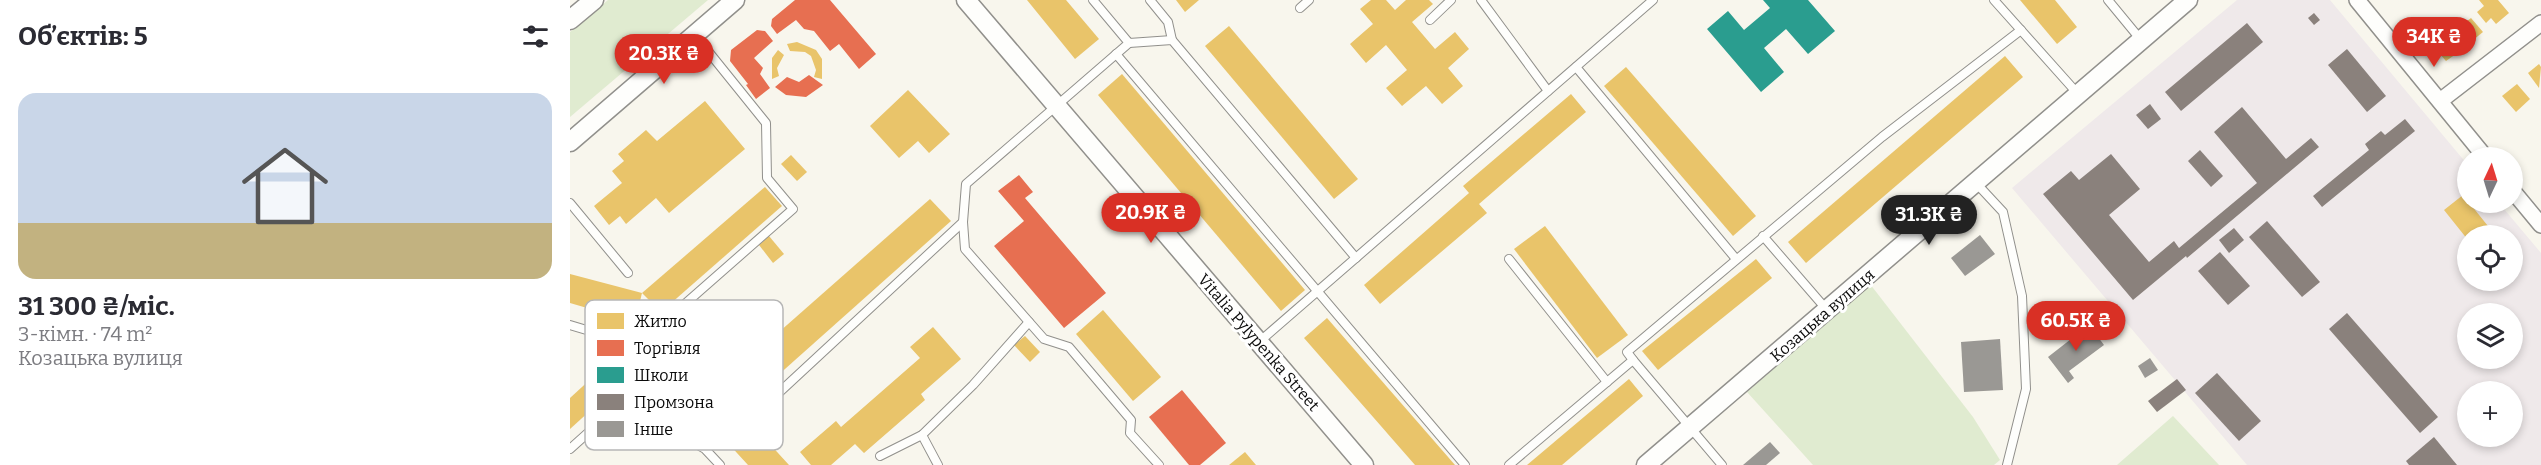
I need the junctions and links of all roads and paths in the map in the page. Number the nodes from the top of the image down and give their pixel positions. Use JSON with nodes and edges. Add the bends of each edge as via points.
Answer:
{"nodes":[{"id":1,"x":594,"y":0,"type":"edge"},
{"id":2,"x":735,"y":0,"type":"edge"},
{"id":3,"x":966,"y":0,"type":"edge"},
{"id":4,"x":1092,"y":0,"type":"edge"},
{"id":5,"x":1150,"y":0,"type":"edge"},
{"id":6,"x":1309,"y":0,"type":"edge"},
{"id":7,"x":1451,"y":0,"type":"edge"},
{"id":8,"x":1481,"y":0,"type":"edge"},
{"id":9,"x":1653,"y":0,"type":"edge"},
{"id":10,"x":1994,"y":0,"type":"edge"},
{"id":11,"x":2108,"y":0,"type":"edge"},
{"id":12,"x":2188,"y":0,"type":"edge"},
{"id":13,"x":2357,"y":0,"type":"edge"},
{"id":14,"x":1300,"y":8,"type":"dead end"},
{"id":15,"x":570,"y":20,"type":"edge"},
{"id":16,"x":1430,"y":20,"type":"dead end"},
{"id":17,"x":2541,"y":23,"type":"edge"},
{"id":18,"x":2021,"y":30,"type":"junction"},
{"id":19,"x":695,"y":35,"type":"junction"},
{"id":20,"x":1172,"y":40,"type":"junction"},
{"id":21,"x":2141,"y":40,"type":"junction"},
{"id":22,"x":1129,"y":43,"type":"junction"},
{"id":23,"x":1116,"y":54,"type":"junction"},
{"id":24,"x":1576,"y":67,"type":"junction"},
{"id":25,"x":1548,"y":91,"type":"junction"},
{"id":26,"x":2078,"y":94,"type":"junction"},
{"id":27,"x":2440,"y":101,"type":"junction"},
{"id":28,"x":1057,"y":106,"type":"junction"},
{"id":29,"x":570,"y":142,"type":"edge"},
{"id":30,"x":2477,"y":147,"type":"edge"},
{"id":31,"x":1976,"y":182,"type":"junction"},
{"id":32,"x":570,"y":203,"type":"edge"},
{"id":33,"x":2523,"y":203,"type":"edge"},
{"id":34,"x":963,"y":222,"type":"junction"},
{"id":35,"x":2541,"y":225,"type":"edge"},
{"id":36,"x":1764,"y":236,"type":"junction"},
{"id":37,"x":1356,"y":258,"type":"junction"},
{"id":38,"x":1509,"y":259,"type":"dead end"},
{"id":39,"x":1736,"y":259,"type":"junction"},
{"id":40,"x":628,"y":273,"type":"dead end"},
{"id":41,"x":1317,"y":292,"type":"junction"},
{"id":42,"x":689,"y":300,"type":"edge"},
{"id":43,"x":1827,"y":310,"type":"junction"},
{"id":44,"x":1029,"y":322,"type":"junction"},
{"id":45,"x":570,"y":325,"type":"edge"},
{"id":46,"x":585,"y":330,"type":"edge"},
{"id":47,"x":1259,"y":342,"type":"junction"},
{"id":48,"x":1633,"y":360,"type":"junction"},
{"id":49,"x":1607,"y":382,"type":"junction"},
{"id":50,"x":783,"y":389,"type":"edge"},
{"id":51,"x":1691,"y":427,"type":"junction"},
{"id":52,"x":922,"y":435,"type":"junction"},
{"id":53,"x":585,"y":436,"type":"edge"},
{"id":54,"x":570,"y":449,"type":"edge"},
{"id":55,"x":706,"y":450,"type":"edge"},
{"id":56,"x":880,"y":456,"type":"dead end"},
{"id":57,"x":720,"y":465,"type":"edge"},
{"id":58,"x":938,"y":465,"type":"edge"},
{"id":59,"x":1159,"y":465,"type":"edge"},
{"id":60,"x":1364,"y":465,"type":"edge"},
{"id":61,"x":1465,"y":465,"type":"edge"},
{"id":62,"x":1509,"y":465,"type":"edge"},
{"id":63,"x":1646,"y":465,"type":"edge"},
{"id":64,"x":1722,"y":465,"type":"edge"},
{"id":65,"x":2007,"y":465,"type":"edge"}],
"edges":[{"from":1,"to":15,"type":"street"},
{"from":2,"to":19,"type":"street"},
{"from":3,"to":28,"type":"street","name":"Vitalia Pylypenka Street"},
{"from":4,"to":22,"type":"lane"},
{"from":5,"to":20,"type":"lane","via":[[1168,22]]},
{"from":6,"to":14,"type":"lane"},
{"from":7,"to":16,"type":"lane"},
{"from":8,"to":25,"type":"lane"},
{"from":9,"to":24,"type":"lane"},
{"from":10,"to":18,"type":"lane"},
{"from":11,"to":21,"type":"lane"},
{"from":12,"to":21,"type":"street","name":"Козацька вулиця"},
{"from":13,"to":27,"type":"street"},
{"from":17,"to":27,"type":"street"},
{"from":18,"to":26,"type":"lane"},
{"from":18,"to":36,"type":"lane","via":[[1882,137]]},
{"from":19,"to":29,"type":"street"},
{"from":19,"to":42,"type":"lane","via":[[766,123],[767,178],[793,209]]},
{"from":20,"to":22,"type":"lane"},
{"from":20,"to":37,"type":"lane"},
{"from":21,"to":26,"type":"street","name":"Козацька вулиця"},
{"from":22,"to":23,"type":"lane"},
{"from":23,"to":28,"type":"lane"},
{"from":23,"to":41,"type":"lane"},
{"from":24,"to":25,"type":"lane"},
{"from":24,"to":39,"type":"lane"},
{"from":25,"to":37,"type":"lane"},
{"from":26,"to":31,"type":"street","name":"Козацька вулиця"},
{"from":27,"to":30,"type":"street"},
{"from":28,"to":34,"type":"lane","via":[[966,184]]},
{"from":28,"to":47,"type":"street","name":"Vitalia Pylypenka Street"},
{"from":31,"to":43,"type":"street","name":"Козацька вулиця"},
{"from":31,"to":65,"type":"lane","via":[[2003,212],[2022,297],[2026,389]]},
{"from":32,"to":40,"type":"lane"},
{"from":33,"to":35,"type":"street"},
{"from":34,"to":44,"type":"lane","via":[[965,249]]},
{"from":34,"to":50,"type":"lane"},
{"from":36,"to":39,"type":"lane"},
{"from":36,"to":43,"type":"lane"},
{"from":37,"to":41,"type":"lane"},
{"from":38,"to":49,"type":"lane"},
{"from":39,"to":48,"type":"lane","via":[[1627,352]]},
{"from":41,"to":47,"type":"lane"},
{"from":41,"to":61,"type":"lane"},
{"from":43,"to":51,"type":"street","name":"Козацька вулиця"},
{"from":44,"to":52,"type":"lane"},
{"from":44,"to":59,"type":"lane","via":[[1044,339],[1069,347],[1131,420],[1130,433]]},
{"from":45,"to":46,"type":"lane"},
{"from":47,"to":60,"type":"street","name":"Vitalia Pylypenka Street"},
{"from":48,"to":49,"type":"lane"},
{"from":48,"to":51,"type":"lane"},
{"from":49,"to":62,"type":"lane"},
{"from":51,"to":63,"type":"street","name":"Козацька вулиця"},
{"from":51,"to":64,"type":"lane"},
{"from":52,"to":56,"type":"lane"},
{"from":52,"to":58,"type":"lane"},
{"from":53,"to":54,"type":"lane"},
{"from":55,"to":57,"type":"lane"}]}
